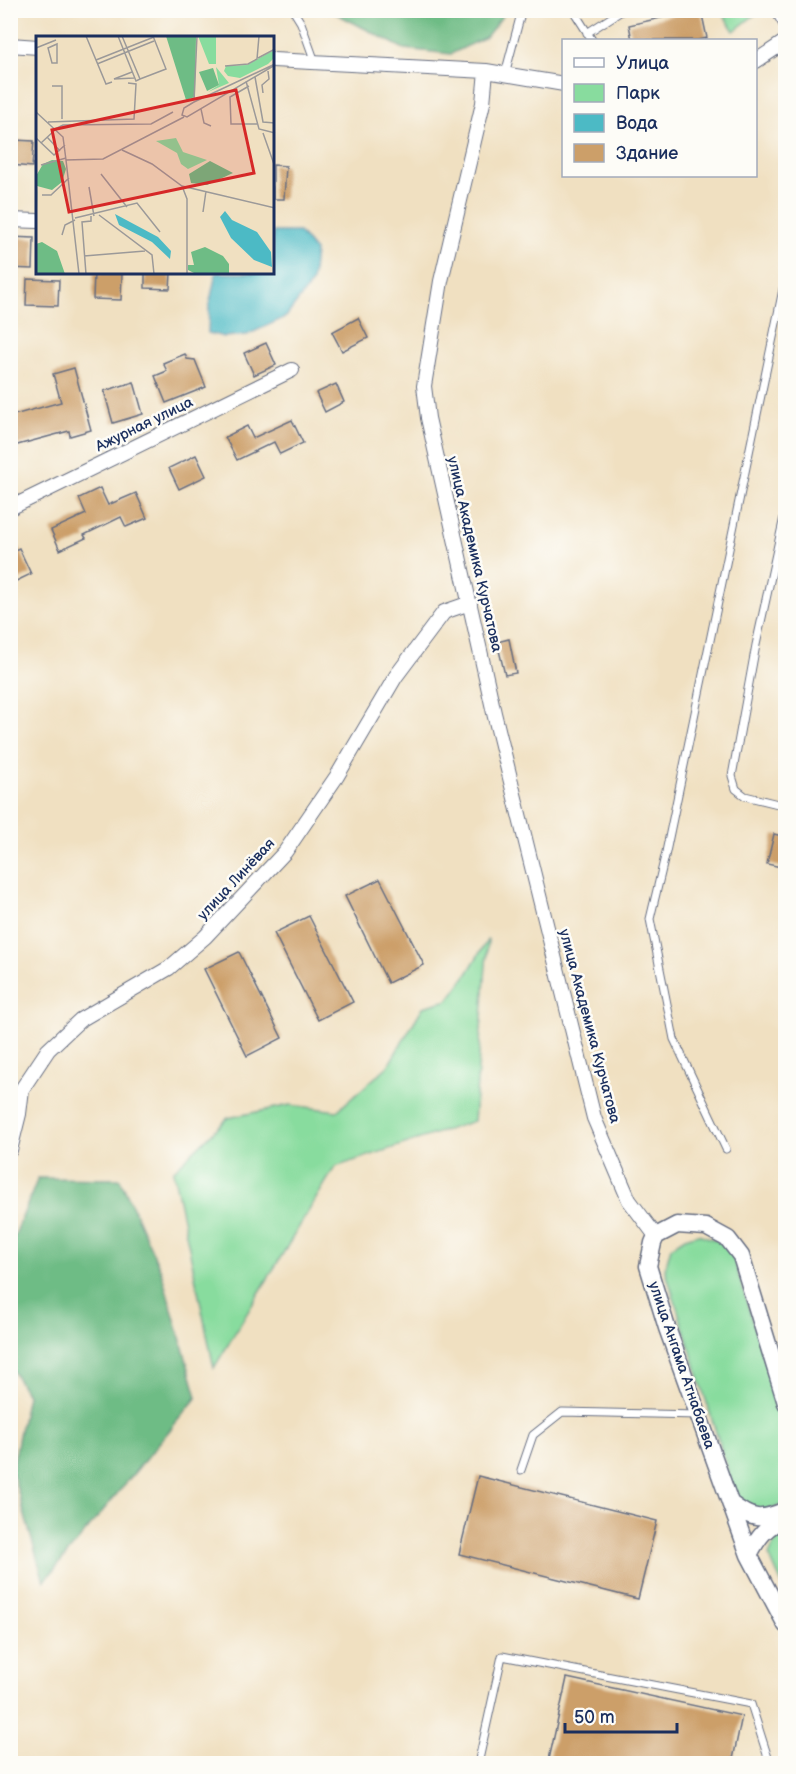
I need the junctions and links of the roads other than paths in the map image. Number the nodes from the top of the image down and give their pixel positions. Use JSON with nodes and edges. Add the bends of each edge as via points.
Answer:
{"nodes":[{"id":1,"x":294,"y":10,"type":"edge"},
{"id":2,"x":522,"y":10,"type":"edge"},
{"id":3,"x":573,"y":10,"type":"edge"},
{"id":4,"x":623,"y":10,"type":"edge"},
{"id":5,"x":774,"y":10,"type":"edge"},
{"id":6,"x":786,"y":30,"type":"edge"},
{"id":7,"x":587,"y":33,"type":"junction"},
{"id":8,"x":591,"y":39,"type":"edge"},
{"id":9,"x":786,"y":41,"type":"edge"},
{"id":10,"x":10,"y":45,"type":"edge"},
{"id":11,"x":36,"y":47,"type":"edge"},
{"id":12,"x":274,"y":60,"type":"edge"},
{"id":13,"x":757,"y":60,"type":"edge"},
{"id":14,"x":315,"y":62,"type":"junction"},
{"id":15,"x":486,"y":72,"type":"junction"},
{"id":16,"x":505,"y":74,"type":"junction"},
{"id":17,"x":562,"y":84,"type":"edge"},
{"id":18,"x":10,"y":220,"type":"edge"},
{"id":19,"x":36,"y":221,"type":"edge"},
{"id":20,"x":786,"y":275,"type":"edge"},
{"id":21,"x":292,"y":370,"type":"dead end"},
{"id":22,"x":10,"y":508,"type":"edge"},
{"id":23,"x":786,"y":508,"type":"edge"},
{"id":24,"x":470,"y":603,"type":"junction"},
{"id":25,"x":786,"y":806,"type":"edge"},
{"id":26,"x":16,"y":1093,"type":"edge"},
{"id":27,"x":726,"y":1149,"type":"dead end"},
{"id":28,"x":10,"y":1150,"type":"edge"},
{"id":29,"x":656,"y":1236,"type":"junction"},
{"id":30,"x":779,"y":1361,"type":"edge"},
{"id":31,"x":786,"y":1403,"type":"edge"},
{"id":32,"x":698,"y":1415,"type":"junction"},
{"id":33,"x":521,"y":1470,"type":"dead end"},
{"id":34,"x":730,"y":1502,"type":"junction"},
{"id":35,"x":786,"y":1510,"type":"edge"},
{"id":36,"x":786,"y":1520,"type":"edge"},
{"id":37,"x":749,"y":1555,"type":"junction"},
{"id":38,"x":786,"y":1625,"type":"edge"},
{"id":39,"x":478,"y":1764,"type":"edge"},
{"id":40,"x":770,"y":1764,"type":"edge"}],
"edges":[{"from":1,"to":14,"type":"lane"},
{"from":2,"to":16,"type":"lane"},
{"from":3,"to":7,"type":"lane"},
{"from":4,"to":7,"type":"lane"},
{"from":5,"to":6,"type":"lane"},
{"from":7,"to":8,"type":"lane"},
{"from":9,"to":13,"type":"street"},
{"from":10,"to":11,"type":"street"},
{"from":12,"to":14,"type":"street"},
{"from":14,"to":15,"type":"street"},
{"from":15,"to":16,"type":"street"},
{"from":15,"to":24,"type":"street","name":"улица Академика Курчатова","via":[[483,103],[441,281],[424,386]]},
{"from":16,"to":17,"type":"street"},
{"from":18,"to":19,"type":"street"},
{"from":20,"to":27,"type":"lane","via":[[650,919],[674,1039]]},
{"from":21,"to":22,"type":"street","name":"Ажурная улица"},
{"from":23,"to":25,"type":"lane","via":[[732,776],[736,789],[745,796]]},
{"from":24,"to":26,"type":"street","name":"улица Линёвая","via":[[444,612],[396,676],[338,776],[285,852],[205,937],[169,968],[80,1020],[48,1050]]},
{"from":24,"to":29,"type":"street","name":"улица Академика Курчатова","via":[[594,1118],[629,1200]]},
{"from":26,"to":28,"type":"street","name":"улица Линёвая","via":[[19,1114]]},
{"from":29,"to":30,"type":"street","via":[[677,1225],[706,1227],[728,1239],[741,1256],[754,1303]]},
{"from":29,"to":32,"type":"street","name":"улица Ангама Атнабаева","via":[[648,1266]]},
{"from":30,"to":31,"type":"street"},
{"from":32,"to":33,"type":"lane","via":[[562,1412],[533,1435]]},
{"from":32,"to":34,"type":"street","name":"улица Ангама Атнабаева"},
{"from":34,"to":35,"type":"street","via":[[746,1515],[762,1519]]},
{"from":34,"to":37,"type":"street","name":"улица Ангама Атнабаева"},
{"from":36,"to":37,"type":"street","via":[[774,1524],[757,1539]]},
{"from":37,"to":38,"type":"street","name":"улица Ангама Атнабаева"},
{"from":39,"to":40,"type":"lane","via":[[502,1656],[751,1704]]}]}
